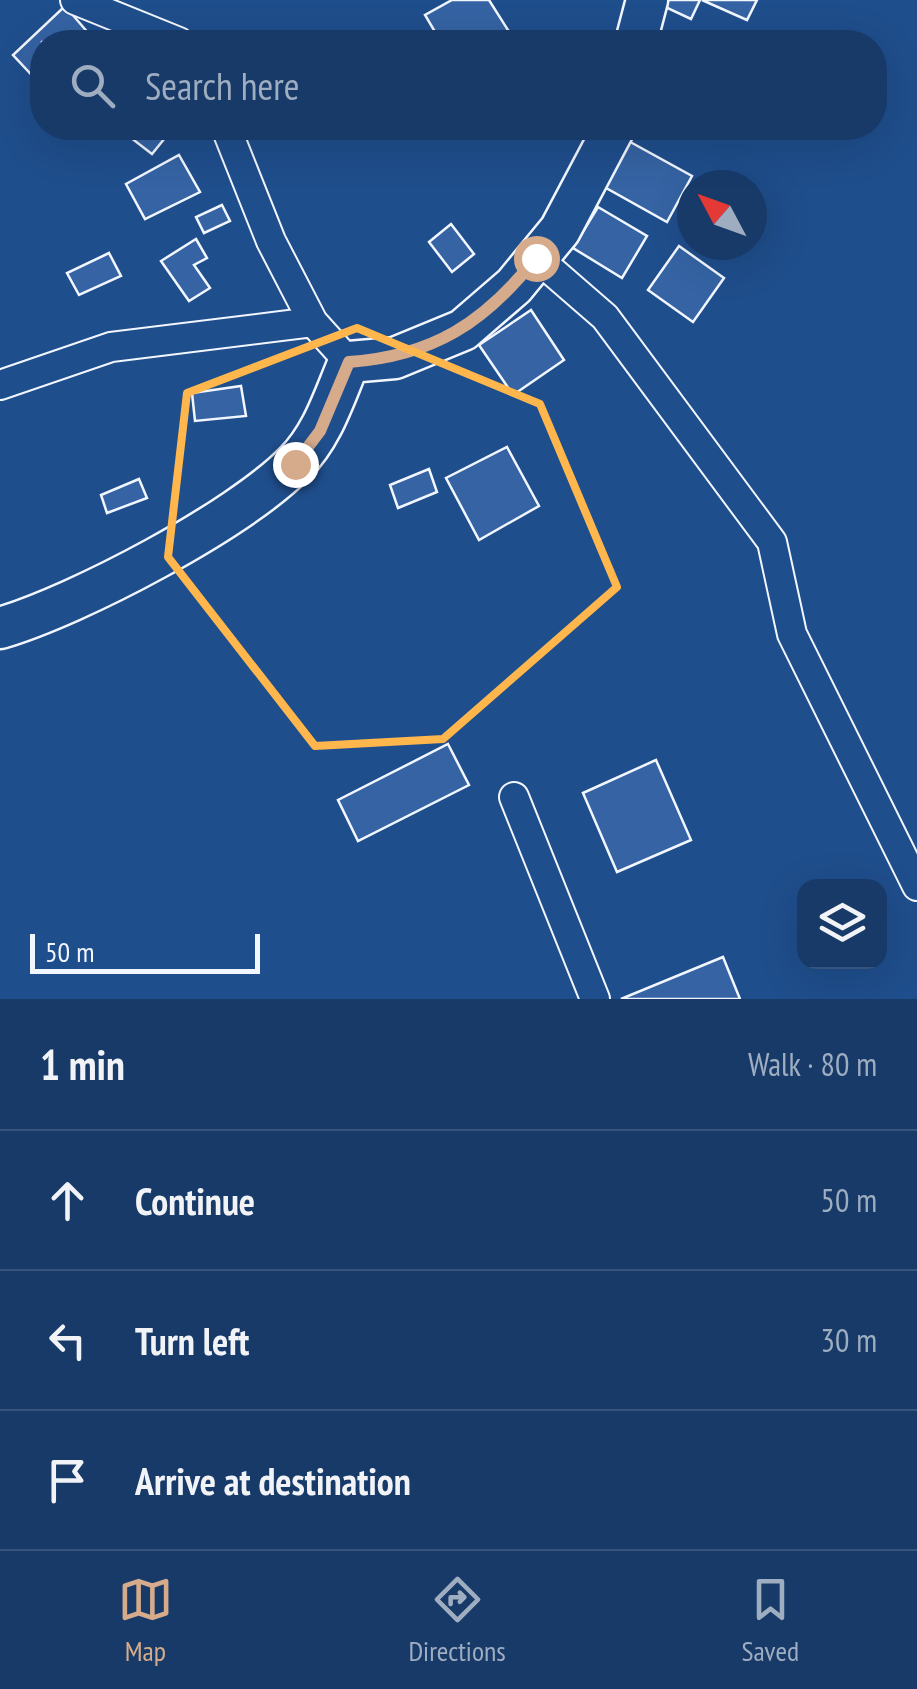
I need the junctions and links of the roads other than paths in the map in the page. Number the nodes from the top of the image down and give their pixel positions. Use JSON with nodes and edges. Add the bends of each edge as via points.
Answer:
{"nodes":[{"id":1,"x":75,"y":0,"type":"edge"},
{"id":2,"x":647,"y":0,"type":"edge"},
{"id":3,"x":149,"y":30,"type":"edge"},
{"id":4,"x":639,"y":30,"type":"edge"},
{"id":5,"x":231,"y":140,"type":"edge"},
{"id":6,"x":608,"y":140,"type":"edge"},
{"id":7,"x":536,"y":258,"type":"junction"},
{"id":8,"x":314,"y":322,"type":"junction"},
{"id":9,"x":349,"y":362,"type":"junction"},
{"id":10,"x":0,"y":385,"type":"edge"},
{"id":11,"x":0,"y":628,"type":"edge"},
{"id":12,"x":514,"y":798,"type":"dead end"},
{"id":13,"x":917,"y":886,"type":"edge"},
{"id":14,"x":595,"y":999,"type":"edge"}],
"edges":[{"from":1,"to":3,"type":"street"},
{"from":2,"to":4,"type":"street"},
{"from":5,"to":8,"type":"street"},
{"from":6,"to":7,"type":"street","via":[[560,230]]},
{"from":7,"to":9,"type":"street","via":[[463,330],[396,358]]},
{"from":7,"to":13,"type":"street","via":[[605,317],[772,542],[792,634]]},
{"from":8,"to":9,"type":"street"},
{"from":8,"to":10,"type":"street","via":[[110,347]]},
{"from":9,"to":11,"type":"street","via":[[320,431],[295,464],[201,532],[38,617]]},
{"from":12,"to":14,"type":"street"}]}
